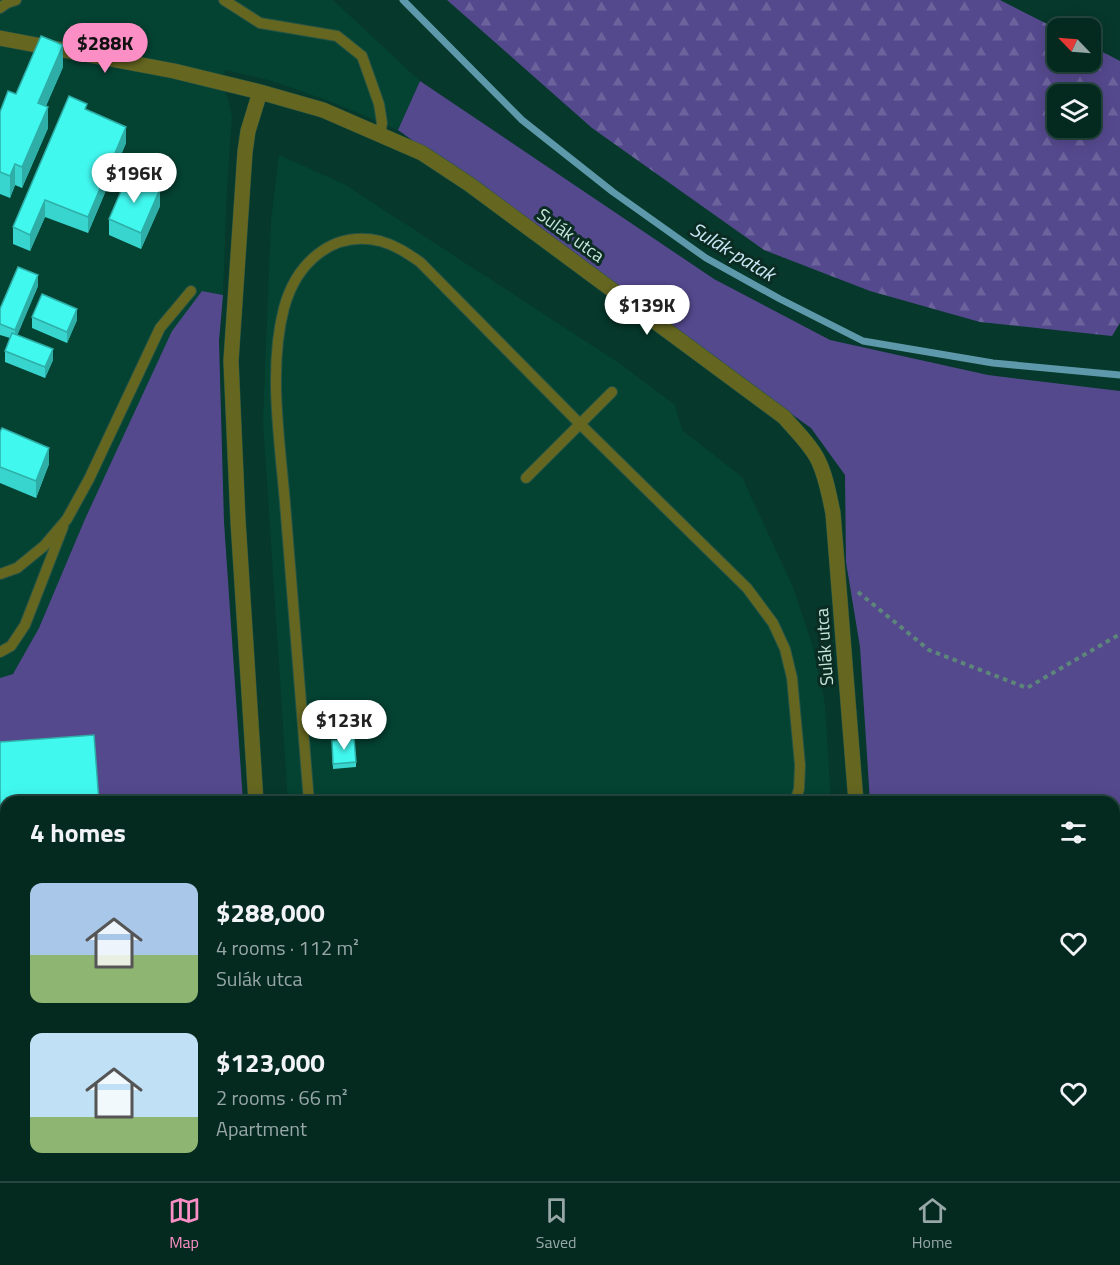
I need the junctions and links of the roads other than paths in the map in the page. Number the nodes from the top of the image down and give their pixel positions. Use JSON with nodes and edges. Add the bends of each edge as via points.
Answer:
{"nodes":[{"id":1,"x":16,"y":0,"type":"edge"},
{"id":2,"x":224,"y":0,"type":"edge"},
{"id":3,"x":0,"y":8,"type":"edge"},
{"id":4,"x":0,"y":38,"type":"edge"},
{"id":5,"x":260,"y":92,"type":"junction"},
{"id":6,"x":380,"y":134,"type":"junction"},
{"id":7,"x":191,"y":291,"type":"dead end"},
{"id":8,"x":612,"y":392,"type":"dead end"},
{"id":9,"x":580,"y":424,"type":"junction"},
{"id":10,"x":526,"y":478,"type":"dead end"},
{"id":11,"x":67,"y":519,"type":"junction"},
{"id":12,"x":0,"y":574,"type":"edge"},
{"id":13,"x":0,"y":651,"type":"edge"},
{"id":14,"x":256,"y":796,"type":"edge"},
{"id":15,"x":309,"y":796,"type":"edge"},
{"id":16,"x":797,"y":796,"type":"edge"},
{"id":17,"x":856,"y":796,"type":"edge"}],
"edges":[{"from":1,"to":3,"type":"lane"},
{"from":2,"to":6,"type":"lane","via":[[260,22],[337,36],[362,56],[379,104]]},
{"from":4,"to":5,"type":"street","name":"Sulák utca","via":[[146,65]]},
{"from":5,"to":6,"type":"street","name":"Sulák utca","via":[[323,110]]},
{"from":5,"to":14,"type":"street","via":[[245,152],[231,361],[237,521]]},
{"from":6,"to":17,"type":"street","name":"Sulák utca","via":[[422,153],[469,184],[784,417],[817,458],[833,513]]},
{"from":7,"to":11,"type":"lane","via":[[160,328]]},
{"from":8,"to":9,"type":"lane"},
{"from":9,"to":10,"type":"lane"},
{"from":9,"to":15,"type":"lane","via":[[420,262],[400,248],[355,239],[332,245],[301,269],[284,308],[277,371]]},
{"from":9,"to":16,"type":"lane","via":[[747,588],[773,623],[792,678],[800,765]]},
{"from":11,"to":12,"type":"lane","via":[[44,546],[17,568]]},
{"from":11,"to":13,"type":"lane","via":[[25,625],[11,646]]}]}
